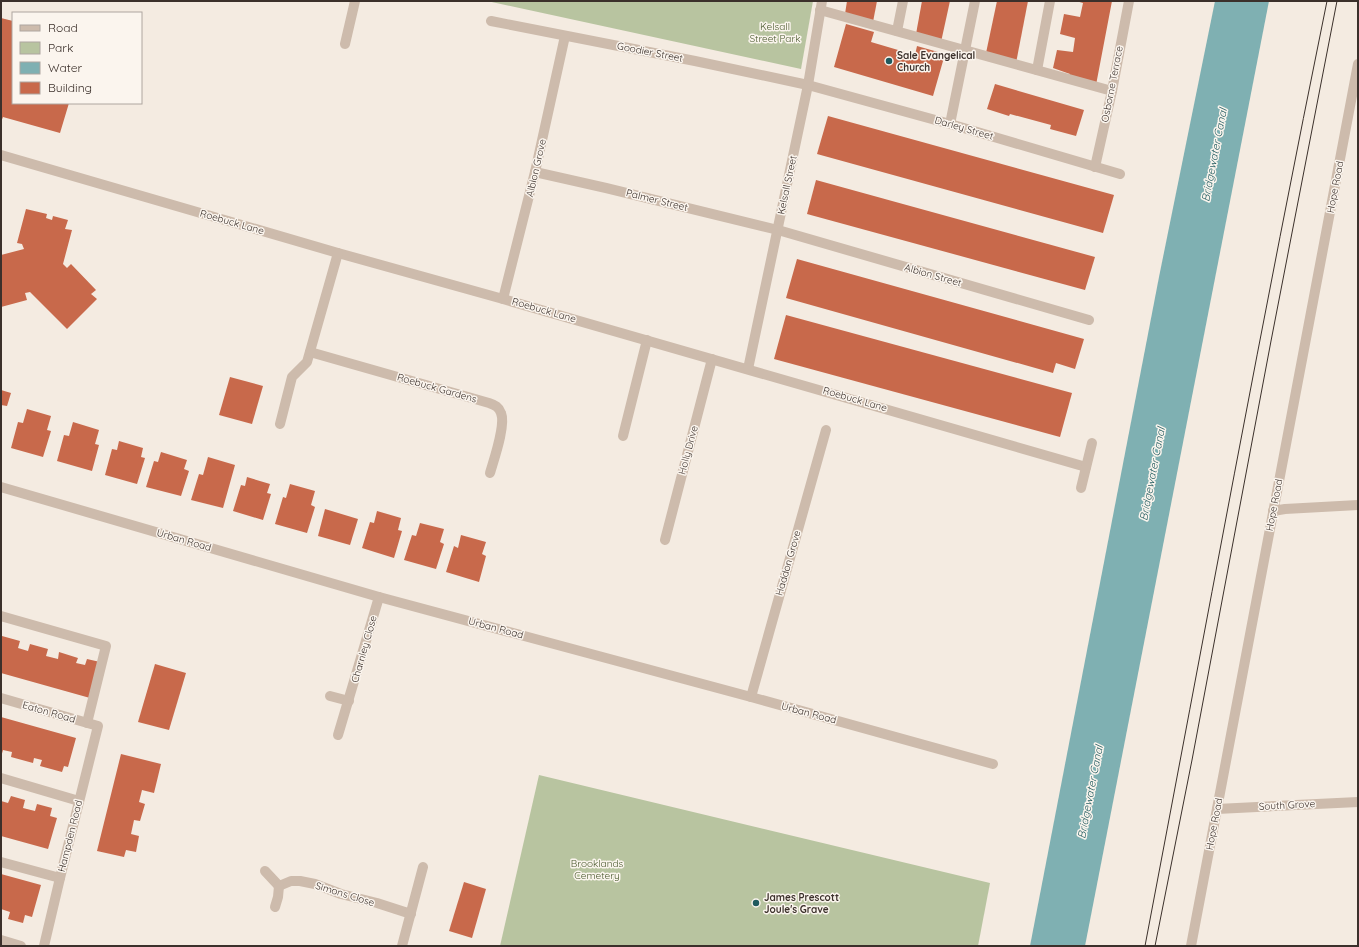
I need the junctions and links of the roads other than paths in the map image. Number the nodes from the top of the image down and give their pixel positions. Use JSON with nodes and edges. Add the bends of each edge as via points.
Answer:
{"nodes":[{"id":1,"x":355,"y":1,"type":"edge"},
{"id":2,"x":903,"y":1,"type":"edge"},
{"id":3,"x":975,"y":1,"type":"edge"},
{"id":4,"x":1050,"y":1,"type":"edge"},
{"id":5,"x":1129,"y":1,"type":"edge"},
{"id":6,"x":821,"y":6,"type":"edge"},
{"id":7,"x":491,"y":21,"type":"dead end"},
{"id":8,"x":897,"y":31,"type":"junction"},
{"id":9,"x":565,"y":36,"type":"junction"},
{"id":10,"x":345,"y":44,"type":"dead end"},
{"id":11,"x":966,"y":50,"type":"junction"},
{"id":12,"x":1358,"y":64,"type":"edge"},
{"id":13,"x":1037,"y":70,"type":"junction"},
{"id":14,"x":808,"y":85,"type":"junction"},
{"id":15,"x":1112,"y":90,"type":"junction"},
{"id":16,"x":950,"y":124,"type":"junction"},
{"id":17,"x":1,"y":155,"type":"edge"},
{"id":18,"x":1095,"y":167,"type":"junction"},
{"id":19,"x":535,"y":172,"type":"junction"},
{"id":20,"x":1120,"y":174,"type":"dead end"},
{"id":21,"x":778,"y":230,"type":"junction"},
{"id":22,"x":338,"y":253,"type":"junction"},
{"id":23,"x":504,"y":299,"type":"junction"},
{"id":24,"x":1089,"y":320,"type":"dead end"},
{"id":25,"x":647,"y":340,"type":"junction"},
{"id":26,"x":310,"y":352,"type":"junction"},
{"id":27,"x":712,"y":359,"type":"junction"},
{"id":28,"x":748,"y":369,"type":"junction"},
{"id":29,"x":280,"y":424,"type":"dead end"},
{"id":30,"x":826,"y":430,"type":"dead end"},
{"id":31,"x":623,"y":436,"type":"dead end"},
{"id":32,"x":1092,"y":443,"type":"dead end"},
{"id":33,"x":1086,"y":467,"type":"junction"},
{"id":34,"x":490,"y":473,"type":"dead end"},
{"id":35,"x":1,"y":487,"type":"edge"},
{"id":36,"x":1081,"y":488,"type":"dead end"},
{"id":37,"x":1358,"y":505,"type":"edge"},
{"id":38,"x":1273,"y":511,"type":"junction"},
{"id":39,"x":665,"y":540,"type":"dead end"},
{"id":40,"x":379,"y":597,"type":"junction"},
{"id":41,"x":1,"y":616,"type":"edge"},
{"id":42,"x":330,"y":696,"type":"dead end"},
{"id":43,"x":750,"y":697,"type":"junction"},
{"id":44,"x":1,"y":698,"type":"edge"},
{"id":45,"x":348,"y":702,"type":"junction"},
{"id":46,"x":86,"y":723,"type":"junction"},
{"id":47,"x":98,"y":726,"type":"joint"},
{"id":48,"x":338,"y":735,"type":"dead end"},
{"id":49,"x":993,"y":764,"type":"dead end"},
{"id":50,"x":1,"y":778,"type":"edge"},
{"id":51,"x":79,"y":801,"type":"junction"},
{"id":52,"x":1358,"y":802,"type":"edge"},
{"id":53,"x":1216,"y":810,"type":"junction"},
{"id":54,"x":1,"y":862,"type":"edge"},
{"id":55,"x":422,"y":867,"type":"dead end"},
{"id":56,"x":265,"y":871,"type":"dead end"},
{"id":57,"x":60,"y":878,"type":"junction"},
{"id":58,"x":279,"y":886,"type":"junction"},
{"id":59,"x":275,"y":907,"type":"dead end"},
{"id":60,"x":411,"y":914,"type":"junction"},
{"id":61,"x":1,"y":940,"type":"edge"},
{"id":62,"x":21,"y":946,"type":"edge"},
{"id":63,"x":44,"y":946,"type":"edge"},
{"id":64,"x":402,"y":946,"type":"edge"},
{"id":65,"x":1191,"y":946,"type":"edge"}],
"edges":[{"from":1,"to":10,"type":"street"},
{"from":2,"to":8,"type":"street"},
{"from":3,"to":11,"type":"street"},
{"from":4,"to":13,"type":"street"},
{"from":5,"to":15,"type":"street","name":"Osborne Terrace"},
{"from":6,"to":8,"type":"street"},
{"from":6,"to":14,"type":"street","name":"Kelsall Street"},
{"from":7,"to":9,"type":"street","name":"Goodier Street"},
{"from":8,"to":11,"type":"street"},
{"from":9,"to":14,"type":"street","name":"Goodier Street"},
{"from":9,"to":19,"type":"street","name":"Albion Grove"},
{"from":11,"to":13,"type":"street"},
{"from":11,"to":16,"type":"street"},
{"from":12,"to":38,"type":"street","name":"Hope Road"},
{"from":13,"to":15,"type":"street"},
{"from":14,"to":16,"type":"street","name":"Darley Street"},
{"from":14,"to":21,"type":"street","name":"Kelsall Street"},
{"from":15,"to":18,"type":"street","name":"Osborne Terrace"},
{"from":16,"to":18,"type":"street","name":"Darley Street"},
{"from":17,"to":22,"type":"street","name":"Roebuck Lane"},
{"from":18,"to":20,"type":"street","name":"Darley Street"},
{"from":19,"to":21,"type":"street","name":"Palmer Street"},
{"from":19,"to":23,"type":"street","name":"Albion Grove"},
{"from":21,"to":24,"type":"street","name":"Albion Street"},
{"from":21,"to":28,"type":"street","name":"Kelsall Street"},
{"from":22,"to":23,"type":"street","name":"Roebuck Lane"},
{"from":22,"to":26,"type":"street"},
{"from":23,"to":25,"type":"street","name":"Roebuck Lane"},
{"from":25,"to":27,"type":"street","name":"Roebuck Lane"},
{"from":25,"to":31,"type":"street"},
{"from":26,"to":29,"type":"street","via":[[307,362],[292,377]]},
{"from":26,"to":34,"type":"street","name":"Roebuck Gardens","via":[[496,406],[501,412],[502,426]]},
{"from":27,"to":28,"type":"street","name":"Roebuck Lane"},
{"from":27,"to":39,"type":"street","name":"Holly Drive"},
{"from":28,"to":33,"type":"street","name":"Roebuck Lane"},
{"from":30,"to":43,"type":"street","name":"Haddon Grove"},
{"from":32,"to":33,"type":"street"},
{"from":33,"to":36,"type":"street"},
{"from":35,"to":40,"type":"street","name":"Urban Road"},
{"from":37,"to":38,"type":"street"},
{"from":38,"to":53,"type":"street","name":"Hope Road"},
{"from":40,"to":43,"type":"street","name":"Urban Road"},
{"from":40,"to":45,"type":"street","name":"Charnley Close"},
{"from":41,"to":46,"type":"street","via":[[106,646]]},
{"from":42,"to":45,"type":"street"},
{"from":43,"to":49,"type":"street","name":"Urban Road"},
{"from":44,"to":46,"type":"street","name":"Eaton Road"},
{"from":45,"to":48,"type":"street","name":"Charnley Close"},
{"from":46,"to":47,"type":"street","name":"Eaton Road"},
{"from":47,"to":51,"type":"street","name":"Hampden Road"},
{"from":50,"to":51,"type":"street"},
{"from":51,"to":57,"type":"street","name":"Hampden Road"},
{"from":52,"to":53,"type":"street","name":"South Grove"},
{"from":53,"to":65,"type":"street","name":"Hope Road"},
{"from":54,"to":57,"type":"street"},
{"from":55,"to":60,"type":"street"},
{"from":56,"to":58,"type":"street"},
{"from":57,"to":63,"type":"street","name":"Hampden Road"},
{"from":58,"to":59,"type":"street"},
{"from":58,"to":60,"type":"street","name":"Simons Close","via":[[291,882],[315,884]]},
{"from":60,"to":64,"type":"street"},
{"from":61,"to":62,"type":"street"}]}
